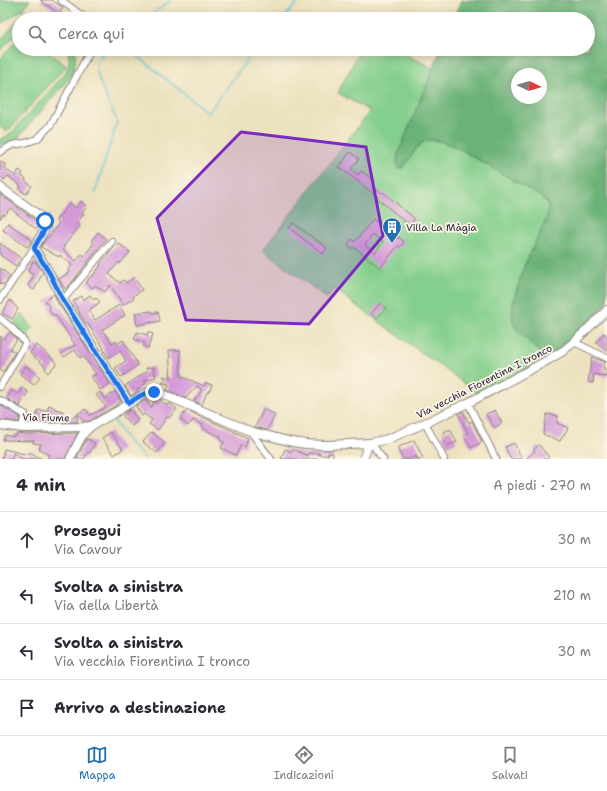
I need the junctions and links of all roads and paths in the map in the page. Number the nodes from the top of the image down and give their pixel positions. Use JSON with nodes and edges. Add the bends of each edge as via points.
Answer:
{"nodes":[{"id":1,"x":61,"y":0,"type":"edge"},
{"id":2,"x":77,"y":12,"type":"edge"},
{"id":3,"x":87,"y":56,"type":"edge"},
{"id":4,"x":0,"y":152,"type":"edge"},
{"id":5,"x":0,"y":187,"type":"edge"},
{"id":6,"x":112,"y":241,"type":"dead end"},
{"id":7,"x":34,"y":248,"type":"junction"},
{"id":8,"x":0,"y":300,"type":"edge"},
{"id":9,"x":63,"y":300,"type":"junction"},
{"id":10,"x":607,"y":310,"type":"edge"},
{"id":11,"x":0,"y":318,"type":"edge"},
{"id":12,"x":574,"y":342,"type":"junction"},
{"id":13,"x":607,"y":358,"type":"edge"},
{"id":14,"x":0,"y":387,"type":"edge"},
{"id":15,"x":0,"y":400,"type":"edge"},
{"id":16,"x":129,"y":403,"type":"junction"},
{"id":17,"x":468,"y":403,"type":"junction"},
{"id":18,"x":425,"y":423,"type":"junction"},
{"id":19,"x":0,"y":425,"type":"edge"},
{"id":20,"x":91,"y":426,"type":"junction"},
{"id":21,"x":22,"y":427,"type":"junction"},
{"id":22,"x":250,"y":431,"type":"junction"},
{"id":23,"x":370,"y":443,"type":"junction"},
{"id":24,"x":70,"y":459,"type":"edge"},
{"id":25,"x":271,"y":459,"type":"edge"},
{"id":26,"x":363,"y":459,"type":"edge"},
{"id":27,"x":383,"y":459,"type":"edge"},
{"id":28,"x":444,"y":459,"type":"edge"},
{"id":29,"x":496,"y":459,"type":"edge"}],
"edges":[{"from":1,"to":2,"type":"street"},
{"from":3,"to":4,"type":"street","via":[[50,126],[37,139],[12,145]]},
{"from":5,"to":7,"type":"street","via":[[44,219],[46,227]]},
{"from":6,"to":9,"type":"street"},
{"from":7,"to":8,"type":"street"},
{"from":7,"to":9,"type":"street"},
{"from":9,"to":16,"type":"street"},
{"from":10,"to":12,"type":"street","name":"Via vecchia Fiorentina I tronco"},
{"from":11,"to":14,"type":"street","via":[[25,341],[25,344]]},
{"from":12,"to":13,"type":"street"},
{"from":12,"to":17,"type":"street","name":"Via vecchia Fiorentina I tronco","via":[[548,360]]},
{"from":15,"to":21,"type":"street","via":[[25,414]]},
{"from":16,"to":20,"type":"street","name":"Via vecchia Fiorentina I tronco"},
{"from":16,"to":22,"type":"street","name":"Via vecchia Fiorentina I tronco","via":[[144,394],[154,392]]},
{"from":17,"to":18,"type":"street","name":"Via vecchia Fiorentina I tronco"},
{"from":17,"to":29,"type":"street"},
{"from":18,"to":23,"type":"street","name":"Via vecchia Fiorentina I tronco","via":[[388,439]]},
{"from":18,"to":28,"type":"street"},
{"from":19,"to":21,"type":"street","name":"Via Fiume"},
{"from":20,"to":21,"type":"street","name":"Via Fiume"},
{"from":20,"to":24,"type":"street","via":[[83,434]]},
{"from":22,"to":23,"type":"street","name":"Via vecchia Fiorentina I tronco","via":[[306,444]]},
{"from":22,"to":25,"type":"street"},
{"from":23,"to":26,"type":"street"},
{"from":23,"to":27,"type":"street"}]}
